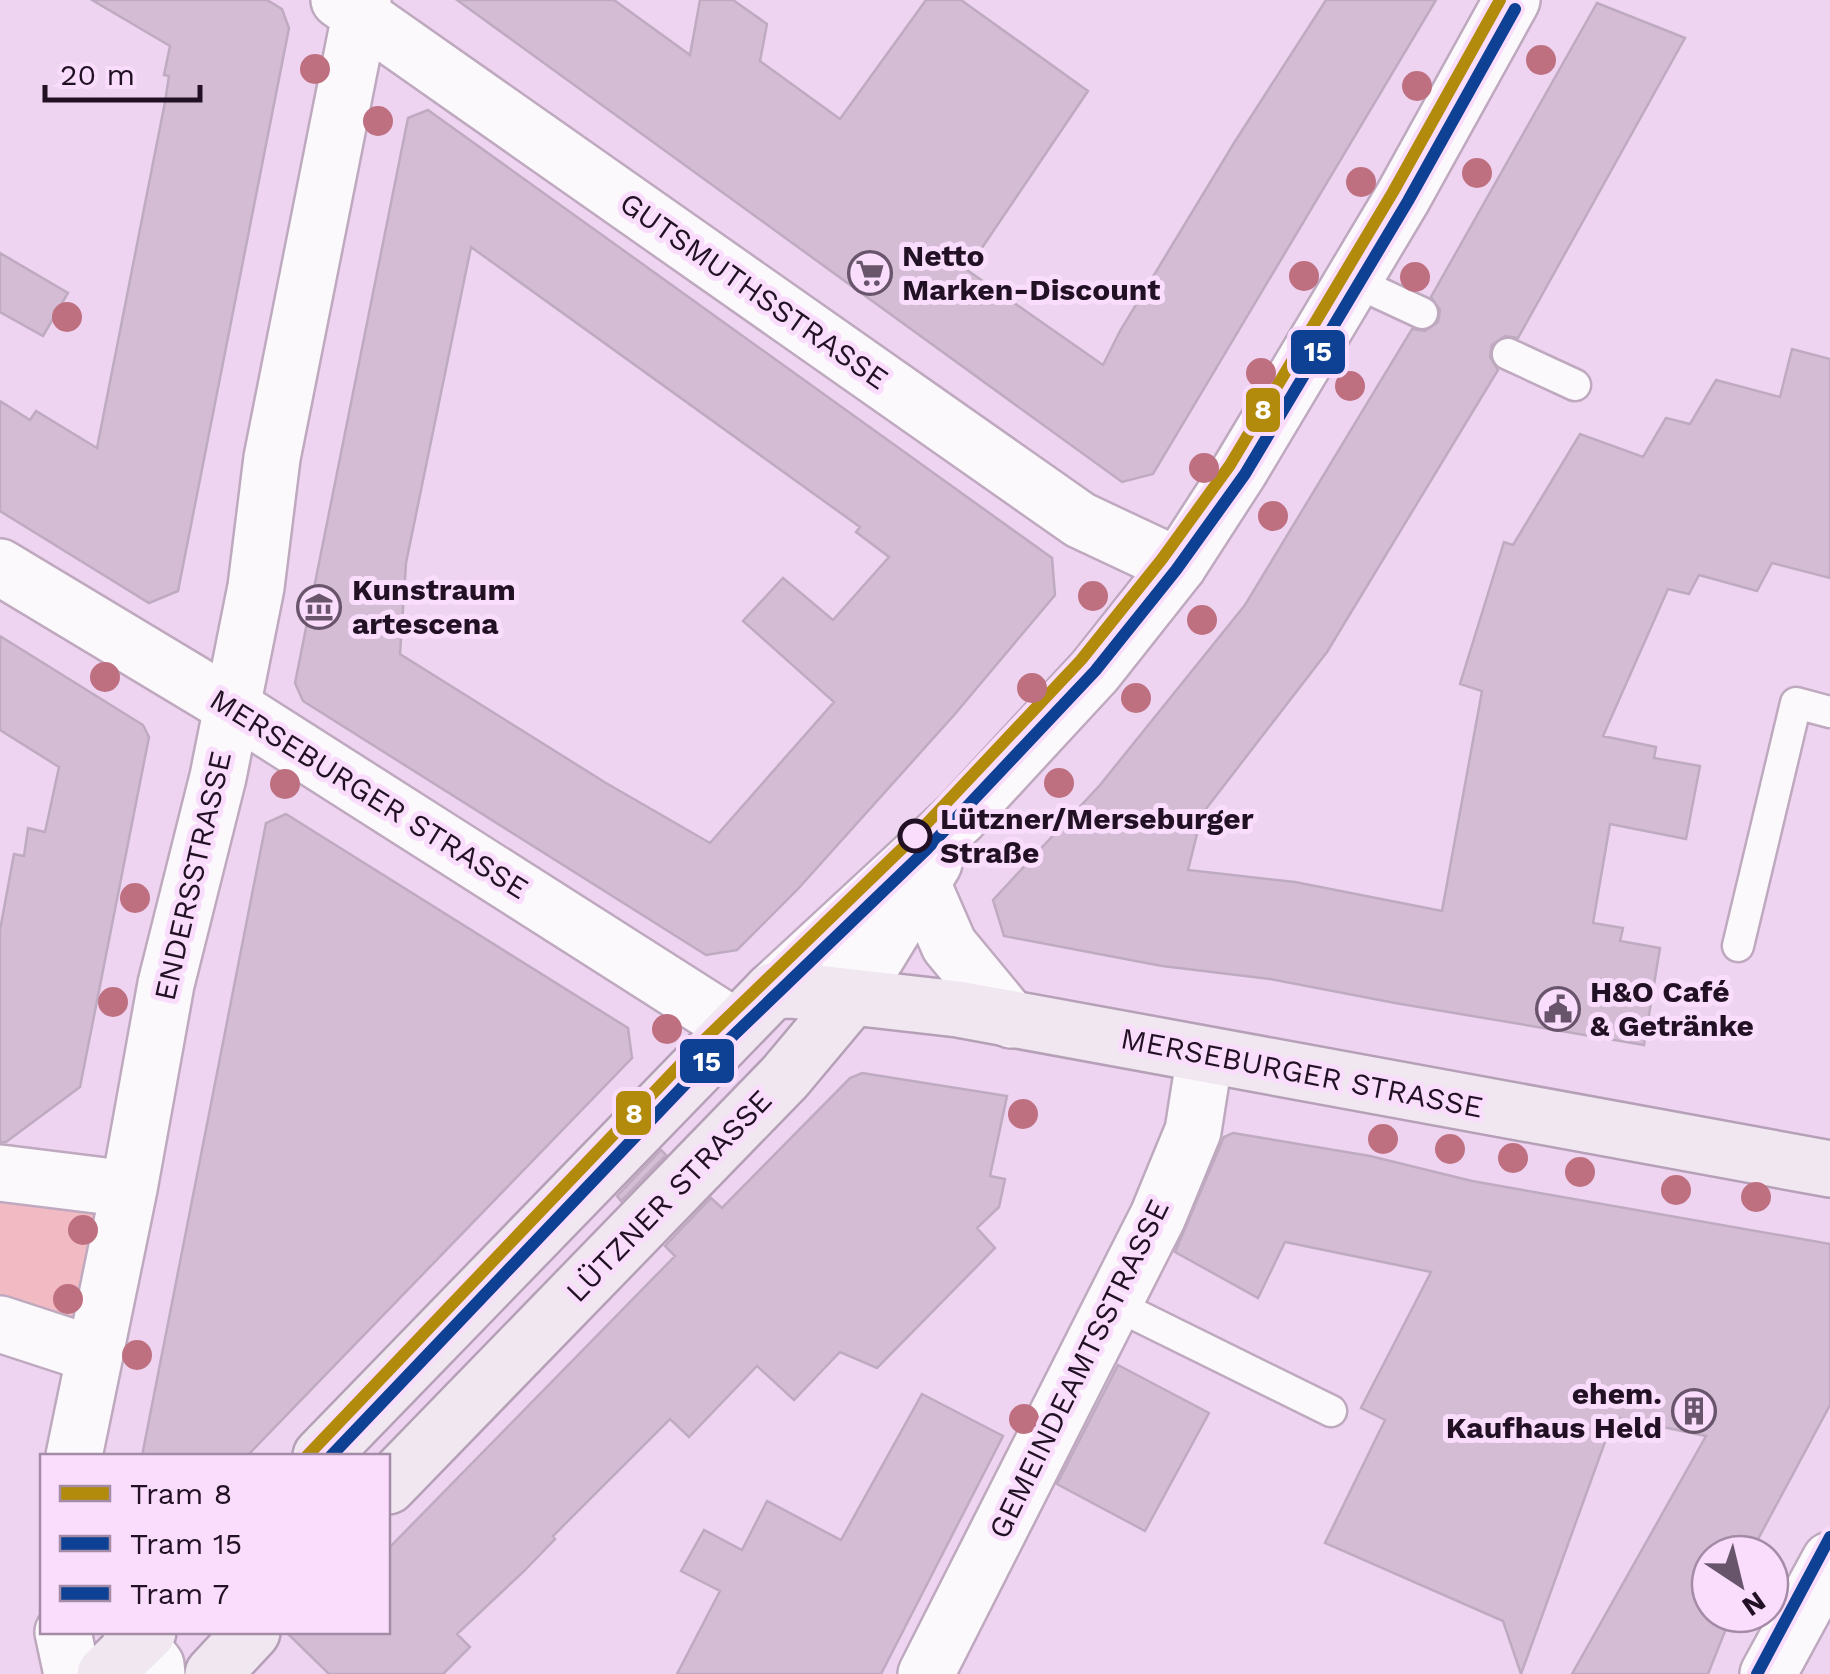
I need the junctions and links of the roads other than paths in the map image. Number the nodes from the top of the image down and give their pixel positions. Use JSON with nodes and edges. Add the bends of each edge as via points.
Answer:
{"nodes":[{"id":1,"x":1512,"y":0,"type":"edge"},
{"id":2,"x":354,"y":5,"type":"edge"},
{"id":3,"x":1353,"y":281,"type":"junction"},
{"id":4,"x":1422,"y":312,"type":"dead end"},
{"id":5,"x":1508,"y":354,"type":"dead end"},
{"id":6,"x":1575,"y":385,"type":"dead end"},
{"id":7,"x":1178,"y":566,"type":"junction"},
{"id":8,"x":0,"y":567,"type":"edge"},
{"id":9,"x":231,"y":706,"type":"junction"},
{"id":10,"x":1830,"y":712,"type":"edge"},
{"id":11,"x":960,"y":817,"type":"junction"},
{"id":12,"x":922,"y":884,"type":"junction"},
{"id":13,"x":1738,"y":946,"type":"dead end"},
{"id":14,"x":852,"y":997,"type":"junction"},
{"id":15,"x":753,"y":1009,"type":"junction"},
{"id":16,"x":1011,"y":1020,"type":"junction"},
{"id":17,"x":1205,"y":1055,"type":"junction"},
{"id":18,"x":1830,"y":1170,"type":"edge"},
{"id":19,"x":0,"y":1173,"type":"edge"},
{"id":20,"x":129,"y":1189,"type":"junction"},
{"id":21,"x":1114,"y":1304,"type":"junction"},
{"id":22,"x":0,"y":1324,"type":"edge"},
{"id":23,"x":95,"y":1355,"type":"junction"},
{"id":24,"x":1331,"y":1410,"type":"dead end"},
{"id":25,"x":74,"y":1454,"type":"edge"},
{"id":26,"x":323,"y":1454,"type":"edge"},
{"id":27,"x":390,"y":1484,"type":"edge"},
{"id":28,"x":1830,"y":1560,"type":"edge"},
{"id":29,"x":63,"y":1634,"type":"edge"},
{"id":30,"x":250,"y":1634,"type":"edge"},
{"id":31,"x":72,"y":1674,"type":"edge"},
{"id":32,"x":213,"y":1674,"type":"edge"},
{"id":33,"x":926,"y":1674,"type":"edge"},
{"id":34,"x":1768,"y":1674,"type":"edge"}],
"edges":[{"from":1,"to":3,"type":"street"},
{"from":2,"to":7,"type":"street","name":"GUTSMUTHSSTRASSE","via":[[1080,520]]},
{"from":2,"to":9,"type":"street","name":"ENDERSSTRASSE"},
{"from":3,"to":4,"type":"lane"},
{"from":3,"to":7,"type":"street"},
{"from":5,"to":6,"type":"lane"},
{"from":7,"to":11,"type":"street","via":[[1094,671]]},
{"from":8,"to":9,"type":"street","name":"MERSEBURGER STRASSE"},
{"from":9,"to":15,"type":"street","name":"MERSEBURGER STRASSE"},
{"from":9,"to":20,"type":"street","name":"ENDERSSTRASSE","via":[[166,984]]},
{"from":10,"to":13,"type":"lane","via":[[1796,703]]},
{"from":11,"to":12,"type":"street"},
{"from":11,"to":15,"type":"street"},
{"from":12,"to":14,"type":"street","name":"LÜTZNER STRASSE"},
{"from":12,"to":16,"type":"street","via":[[949,945]]},
{"from":14,"to":15,"type":"main road","name":"MERSEBURGER STRASSE"},
{"from":14,"to":16,"type":"main road","name":"MERSEBURGER STRASSE"},
{"from":14,"to":27,"type":"main road","name":"LÜTZNER STRASSE","via":[[785,1077]]},
{"from":15,"to":26,"type":"main road"},
{"from":16,"to":17,"type":"main road","name":"MERSEBURGER STRASSE"},
{"from":17,"to":18,"type":"main road","name":"MERSEBURGER STRASSE"},
{"from":17,"to":21,"type":"street","name":"GEMEINDEAMTSSTRASSE","via":[[1193,1131]]},
{"from":19,"to":20,"type":"street"},
{"from":20,"to":23,"type":"street","name":"ENDERSSTRASSE"},
{"from":21,"to":24,"type":"lane"},
{"from":21,"to":33,"type":"street","name":"GEMEINDEAMTSSTRASSE"},
{"from":22,"to":23,"type":"street"},
{"from":23,"to":25,"type":"street","name":"ENDERSSTRASSE"},
{"from":28,"to":34,"type":"street"},
{"from":29,"to":31,"type":"street"},
{"from":30,"to":32,"type":"main road"}]}
